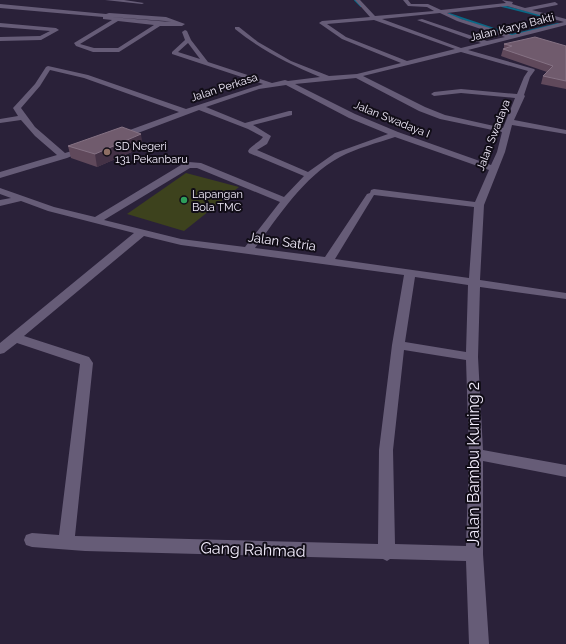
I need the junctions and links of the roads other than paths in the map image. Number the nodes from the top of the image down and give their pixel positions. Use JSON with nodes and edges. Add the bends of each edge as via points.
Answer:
{"nodes":[{"id":1,"x":107,"y":0,"type":"edge"},
{"id":2,"x":357,"y":0,"type":"edge"},
{"id":3,"x":405,"y":0,"type":"edge"},
{"id":4,"x":504,"y":0,"type":"edge"},
{"id":5,"x":0,"y":2,"type":"edge"},
{"id":6,"x":142,"y":3,"type":"dead end"},
{"id":7,"x":474,"y":3,"type":"dead end"},
{"id":8,"x":555,"y":4,"type":"dead end"},
{"id":9,"x":509,"y":5,"type":"junction"},
{"id":10,"x":0,"y":6,"type":"edge"},
{"id":11,"x":444,"y":6,"type":"dead end"},
{"id":12,"x":486,"y":8,"type":"junction"},
{"id":13,"x":523,"y":9,"type":"junction"},
{"id":14,"x":455,"y":11,"type":"junction"},
{"id":15,"x":442,"y":13,"type":"junction"},
{"id":16,"x":106,"y":16,"type":"junction"},
{"id":17,"x":374,"y":18,"type":"junction"},
{"id":18,"x":118,"y":19,"type":"junction"},
{"id":19,"x":166,"y":19,"type":"junction"},
{"id":20,"x":420,"y":20,"type":"dead end"},
{"id":21,"x":566,"y":22,"type":"edge"},
{"id":22,"x":160,"y":24,"type":"junction"},
{"id":23,"x":182,"y":24,"type":"junction"},
{"id":24,"x":0,"y":25,"type":"edge"},
{"id":25,"x":24,"y":27,"type":"junction"},
{"id":26,"x":237,"y":28,"type":"dead end"},
{"id":27,"x":548,"y":28,"type":"junction"},
{"id":28,"x":560,"y":31,"type":"dead end"},
{"id":29,"x":512,"y":37,"type":"junction"},
{"id":30,"x":0,"y":39,"type":"edge"},
{"id":31,"x":188,"y":40,"type":"junction"},
{"id":32,"x":486,"y":43,"type":"junction"},
{"id":33,"x":462,"y":50,"type":"junction"},
{"id":34,"x":205,"y":62,"type":"junction"},
{"id":35,"x":406,"y":63,"type":"junction"},
{"id":36,"x":357,"y":76,"type":"junction"},
{"id":37,"x":329,"y":78,"type":"junction"},
{"id":38,"x":285,"y":82,"type":"junction"},
{"id":39,"x":269,"y":84,"type":"junction"},
{"id":40,"x":434,"y":94,"type":"dead end"},
{"id":41,"x":521,"y":96,"type":"junction"},
{"id":42,"x":199,"y":107,"type":"junction"},
{"id":43,"x":186,"y":112,"type":"junction"},
{"id":44,"x":289,"y":113,"type":"dead end"},
{"id":45,"x":22,"y":117,"type":"junction"},
{"id":46,"x":0,"y":121,"type":"edge"},
{"id":47,"x":511,"y":122,"type":"junction"},
{"id":48,"x":248,"y":127,"type":"junction"},
{"id":49,"x":506,"y":132,"type":"junction"},
{"id":50,"x":566,"y":132,"type":"edge"},
{"id":51,"x":395,"y":134,"type":"junction"},
{"id":52,"x":110,"y":140,"type":"edge"},
{"id":53,"x":94,"y":145,"type":"edge"},
{"id":54,"x":64,"y":156,"type":"junction"},
{"id":55,"x":493,"y":169,"type":"junction"},
{"id":56,"x":0,"y":175,"type":"edge"},
{"id":57,"x":308,"y":175,"type":"junction"},
{"id":58,"x":0,"y":191,"type":"edge"},
{"id":59,"x":19,"y":199,"type":"junction"},
{"id":60,"x":287,"y":201,"type":"junction"},
{"id":61,"x":0,"y":203,"type":"edge"},
{"id":62,"x":480,"y":205,"type":"junction"},
{"id":63,"x":96,"y":221,"type":"junction"},
{"id":64,"x":142,"y":232,"type":"junction"},
{"id":65,"x":248,"y":250,"type":"junction"},
{"id":66,"x":328,"y":261,"type":"junction"},
{"id":67,"x":410,"y":273,"type":"junction"},
{"id":68,"x":474,"y":283,"type":"junction"},
{"id":69,"x":566,"y":296,"type":"edge"},
{"id":70,"x":16,"y":338,"type":"junction"},
{"id":71,"x":398,"y":345,"type":"junction"},
{"id":72,"x":0,"y":350,"type":"edge"},
{"id":73,"x":472,"y":357,"type":"junction"},
{"id":74,"x":476,"y":454,"type":"junction"},
{"id":75,"x":566,"y":471,"type":"edge"},
{"id":76,"x":32,"y":540,"type":"dead end"},
{"id":77,"x":66,"y":542,"type":"junction"},
{"id":78,"x":387,"y":553,"type":"junction"},
{"id":79,"x":474,"y":554,"type":"junction"},
{"id":80,"x":479,"y":644,"type":"edge"}],
"edges":[{"from":1,"to":6,"type":"street"},
{"from":2,"to":17,"type":"street"},
{"from":3,"to":15,"type":"street","via":[[410,5],[426,6]]},
{"from":4,"to":9,"type":"street","via":[[511,3]]},
{"from":5,"to":10,"type":"street","via":[[3,3]]},
{"from":7,"to":12,"type":"street"},
{"from":8,"to":13,"type":"street"},
{"from":9,"to":12,"type":"street"},
{"from":9,"to":13,"type":"street"},
{"from":10,"to":16,"type":"street"},
{"from":11,"to":14,"type":"street"},
{"from":12,"to":14,"type":"street"},
{"from":13,"to":21,"type":"street"},
{"from":14,"to":15,"type":"street"},
{"from":15,"to":17,"type":"street"},
{"from":15,"to":29,"type":"street"},
{"from":16,"to":18,"type":"street"},
{"from":16,"to":19,"type":"street"},
{"from":17,"to":33,"type":"street"},
{"from":17,"to":35,"type":"street","via":[[322,23],[344,38]]},
{"from":18,"to":22,"type":"street"},
{"from":18,"to":22,"type":"street","via":[[77,43],[78,45],[93,50],[119,50]]},
{"from":19,"to":22,"type":"street"},
{"from":19,"to":23,"type":"street"},
{"from":20,"to":32,"type":"street"},
{"from":21,"to":27,"type":"street","name":"Jalan Karya Bakti"},
{"from":22,"to":23,"type":"street"},
{"from":23,"to":31,"type":"street"},
{"from":24,"to":25,"type":"street"},
{"from":25,"to":30,"type":"street"},
{"from":25,"to":30,"type":"street","via":[[56,30],[41,38]]},
{"from":26,"to":37,"type":"street","via":[[256,43],[289,62]]},
{"from":27,"to":28,"type":"street"},
{"from":27,"to":29,"type":"street","name":"Jalan Karya Bakti"},
{"from":29,"to":32,"type":"street","name":"Jalan Karya Bakti"},
{"from":31,"to":34,"type":"street"},
{"from":31,"to":34,"type":"street","via":[[174,53]]},
{"from":32,"to":33,"type":"street","name":"Jalan Karya Bakti"},
{"from":33,"to":35,"type":"street","name":"Jalan Perkasa"},
{"from":33,"to":41,"type":"street","name":"Jalan Swadaya","via":[[532,70]]},
{"from":34,"to":39,"type":"street"},
{"from":35,"to":36,"type":"street","name":"Jalan Perkasa"},
{"from":36,"to":37,"type":"street","name":"Jalan Perkasa"},
{"from":36,"to":49,"type":"street","via":[[443,117]]},
{"from":37,"to":38,"type":"street","name":"Jalan Perkasa"},
{"from":38,"to":39,"type":"street","name":"Jalan Perkasa"},
{"from":38,"to":51,"type":"street","name":"Jalan Swadaya I","via":[[352,116]]},
{"from":39,"to":42,"type":"street","name":"Jalan Perkasa"},
{"from":40,"to":41,"type":"street","via":[[461,91]]},
{"from":41,"to":47,"type":"street","name":"Jalan Swadaya"},
{"from":42,"to":43,"type":"street","name":"Jalan Perkasa"},
{"from":42,"to":48,"type":"street"},
{"from":43,"to":45,"type":"street","via":[[86,76],[48,68],[38,86],[18,108]]},
{"from":43,"to":52,"type":"street","name":"Jalan Perkasa"},
{"from":44,"to":48,"type":"street","via":[[246,125]]},
{"from":45,"to":46,"type":"street"},
{"from":45,"to":54,"type":"street","via":[[37,134]]},
{"from":47,"to":49,"type":"street","name":"Jalan Swadaya"},
{"from":47,"to":50,"type":"street"},
{"from":48,"to":57,"type":"street","via":[[267,136],[264,142],[252,150],[254,153]]},
{"from":49,"to":55,"type":"street","name":"Jalan Swadaya"},
{"from":51,"to":55,"type":"street","name":"Jalan Swadaya I"},
{"from":51,"to":57,"type":"street","via":[[338,155]]},
{"from":53,"to":54,"type":"street"},
{"from":54,"to":56,"type":"street"},
{"from":55,"to":62,"type":"street","name":"Jalan Swadaya"},
{"from":57,"to":60,"type":"street"},
{"from":58,"to":59,"type":"street","name":"Jalan Satria"},
{"from":59,"to":61,"type":"street"},
{"from":59,"to":63,"type":"street","name":"Jalan Satria"},
{"from":60,"to":63,"type":"street","via":[[193,165],[184,167]]},
{"from":60,"to":65,"type":"street"},
{"from":62,"to":66,"type":"street","via":[[372,194]]},
{"from":62,"to":68,"type":"street","name":"Jalan Swadaya"},
{"from":63,"to":64,"type":"street","name":"Jalan Satria"},
{"from":64,"to":65,"type":"street","name":"Jalan Satria","via":[[181,242]]},
{"from":64,"to":70,"type":"street"},
{"from":65,"to":66,"type":"street","name":"Jalan Satria"},
{"from":66,"to":67,"type":"street","name":"Jalan Satria"},
{"from":67,"to":68,"type":"street","name":"Jalan Satria"},
{"from":67,"to":71,"type":"street"},
{"from":68,"to":69,"type":"street","name":"Jalan Satria"},
{"from":68,"to":73,"type":"street","name":"Jalan Bambu Kuning 2"},
{"from":70,"to":72,"type":"street"},
{"from":70,"to":77,"type":"street","via":[[87,363]]},
{"from":71,"to":73,"type":"street"},
{"from":71,"to":78,"type":"street","via":[[386,450]]},
{"from":73,"to":74,"type":"street","name":"Jalan Bambu Kuning 2"},
{"from":74,"to":75,"type":"street"},
{"from":74,"to":79,"type":"street","name":"Jalan Bambu Kuning 2"},
{"from":76,"to":77,"type":"street","name":"Gang Rahmad"},
{"from":77,"to":78,"type":"street","name":"Gang Rahmad"},
{"from":78,"to":79,"type":"street","name":"Gang Rahmad"},
{"from":79,"to":80,"type":"street","name":"Jalan Bambu Kuning 2"}]}
